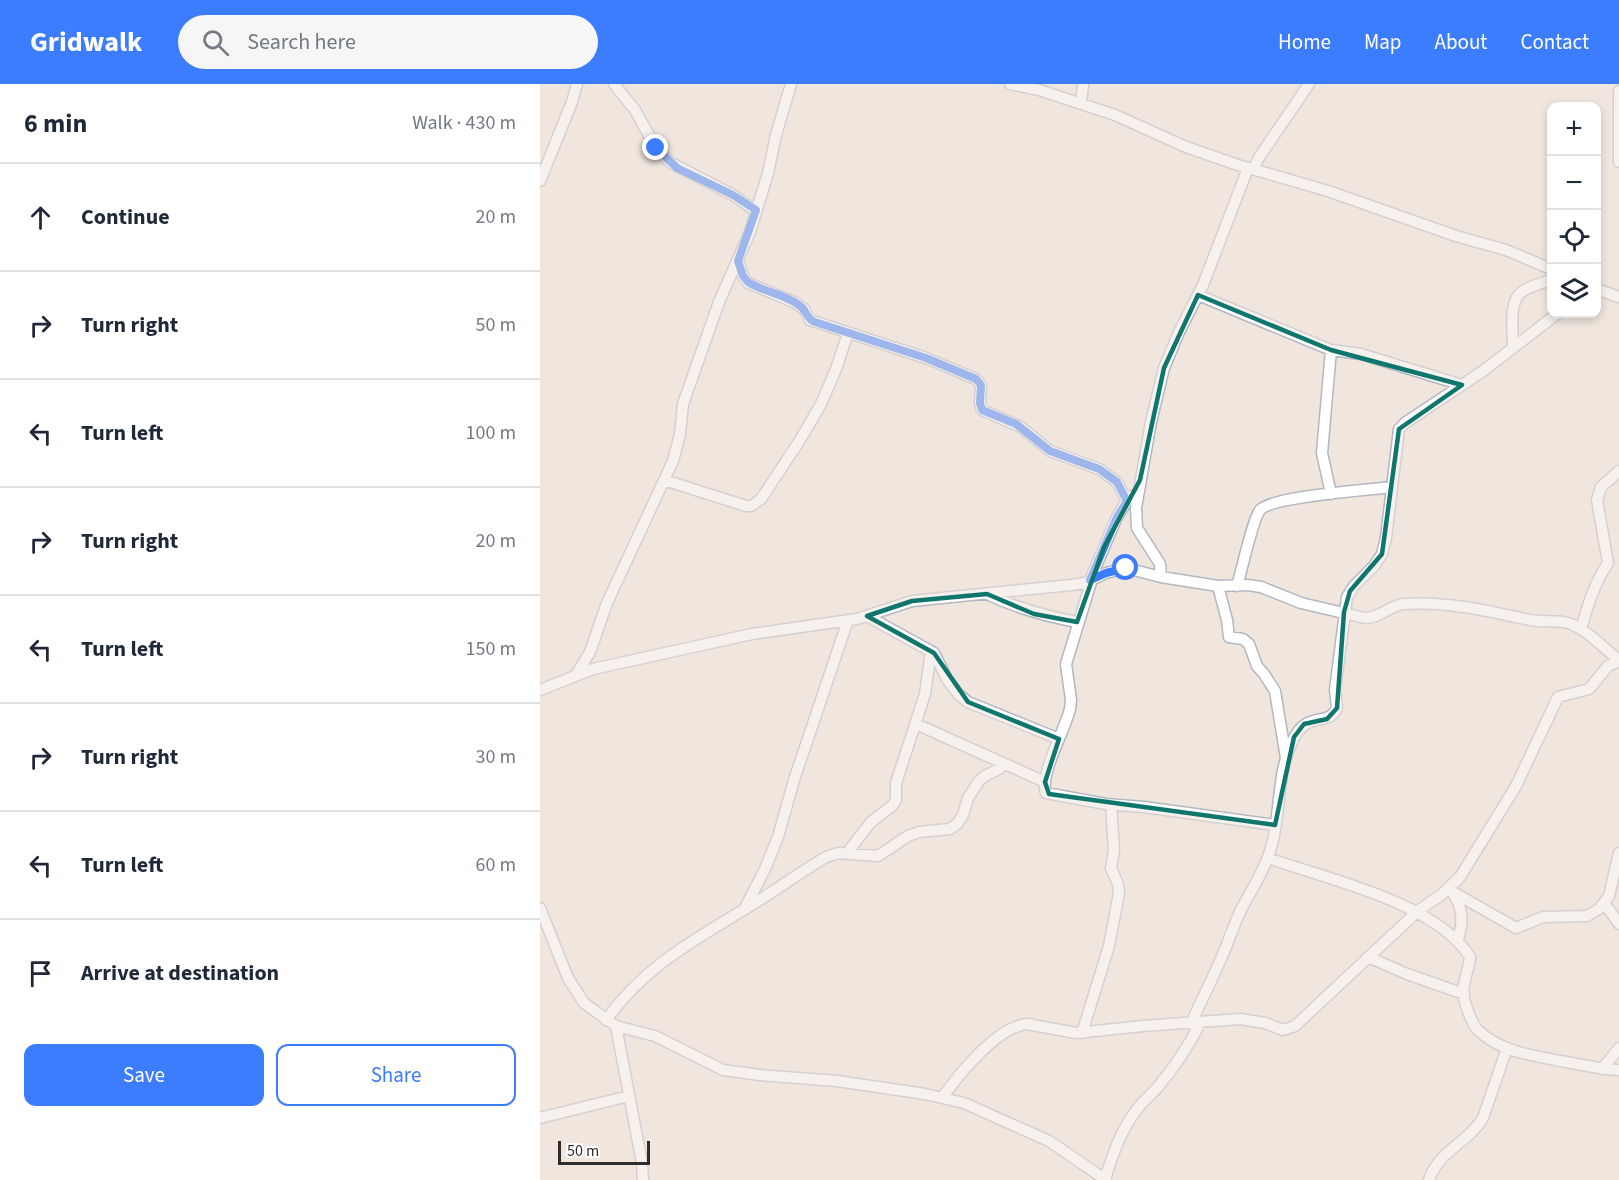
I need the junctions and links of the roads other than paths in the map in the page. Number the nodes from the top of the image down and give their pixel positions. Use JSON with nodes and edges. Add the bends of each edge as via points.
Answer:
{"nodes":[{"id":1,"x":577,"y":84,"type":"edge"},
{"id":2,"x":614,"y":84,"type":"edge"},
{"id":3,"x":791,"y":84,"type":"edge"},
{"id":4,"x":1010,"y":84,"type":"edge"},
{"id":5,"x":1083,"y":84,"type":"edge"},
{"id":6,"x":1309,"y":84,"type":"edge"},
{"id":7,"x":1619,"y":91,"type":"edge"},
{"id":8,"x":1081,"y":104,"type":"junction"},
{"id":9,"x":1619,"y":162,"type":"edge"},
{"id":10,"x":1251,"y":169,"type":"junction"},
{"id":11,"x":540,"y":181,"type":"edge"},
{"id":12,"x":756,"y":210,"type":"junction"},
{"id":13,"x":738,"y":261,"type":"junction"},
{"id":14,"x":1547,"y":267,"type":"edge"},
{"id":15,"x":1547,"y":282,"type":"edge"},
{"id":16,"x":1601,"y":292,"type":"edge"},
{"id":17,"x":1198,"y":296,"type":"junction"},
{"id":18,"x":1619,"y":297,"type":"edge"},
{"id":19,"x":1552,"y":318,"type":"edge"},
{"id":20,"x":848,"y":333,"type":"junction"},
{"id":21,"x":1513,"y":347,"type":"junction"},
{"id":22,"x":1331,"y":350,"type":"junction"},
{"id":23,"x":1462,"y":385,"type":"junction"},
{"id":24,"x":1619,"y":471,"type":"edge"},
{"id":25,"x":664,"y":480,"type":"junction"},
{"id":26,"x":1140,"y":480,"type":"junction"},
{"id":27,"x":1392,"y":487,"type":"junction"},
{"id":28,"x":1330,"y":494,"type":"junction"},
{"id":29,"x":1127,"y":501,"type":"junction"},
{"id":30,"x":1161,"y":577,"type":"junction"},
{"id":31,"x":1091,"y":580,"type":"junction"},
{"id":32,"x":1218,"y":586,"type":"junction"},
{"id":33,"x":1237,"y":586,"type":"junction"},
{"id":34,"x":987,"y":594,"type":"junction"},
{"id":35,"x":1344,"y":612,"type":"junction"},
{"id":36,"x":867,"y":616,"type":"junction"},
{"id":37,"x":848,"y":620,"type":"junction"},
{"id":38,"x":1077,"y":622,"type":"junction"},
{"id":39,"x":1581,"y":629,"type":"junction"},
{"id":40,"x":931,"y":651,"type":"junction"},
{"id":41,"x":1619,"y":661,"type":"edge"},
{"id":42,"x":576,"y":675,"type":"junction"},
{"id":43,"x":540,"y":690,"type":"edge"},
{"id":44,"x":916,"y":724,"type":"junction"},
{"id":45,"x":1059,"y":739,"type":"junction"},
{"id":46,"x":1286,"y":759,"type":"junction"},
{"id":47,"x":1004,"y":764,"type":"junction"},
{"id":48,"x":1045,"y":782,"type":"junction"},
{"id":49,"x":1111,"y":805,"type":"junction"},
{"id":50,"x":1275,"y":825,"type":"junction"},
{"id":51,"x":847,"y":853,"type":"junction"},
{"id":52,"x":1619,"y":853,"type":"edge"},
{"id":53,"x":1268,"y":858,"type":"junction"},
{"id":54,"x":1451,"y":890,"type":"junction"},
{"id":55,"x":1605,"y":904,"type":"junction"},
{"id":56,"x":540,"y":908,"type":"edge"},
{"id":57,"x":744,"y":910,"type":"junction"},
{"id":58,"x":1416,"y":912,"type":"junction"},
{"id":59,"x":1619,"y":924,"type":"edge"},
{"id":60,"x":1457,"y":941,"type":"junction"},
{"id":61,"x":1368,"y":957,"type":"junction"},
{"id":62,"x":1464,"y":994,"type":"junction"},
{"id":63,"x":611,"y":1023,"type":"junction"},
{"id":64,"x":1196,"y":1024,"type":"junction"},
{"id":65,"x":1083,"y":1033,"type":"junction"},
{"id":66,"x":1507,"y":1048,"type":"junction"},
{"id":67,"x":1619,"y":1048,"type":"edge"},
{"id":68,"x":1602,"y":1069,"type":"junction"},
{"id":69,"x":1619,"y":1070,"type":"edge"},
{"id":70,"x":629,"y":1096,"type":"junction"},
{"id":71,"x":942,"y":1098,"type":"junction"},
{"id":72,"x":540,"y":1118,"type":"edge"},
{"id":73,"x":1090,"y":1175,"type":"edge"},
{"id":74,"x":1105,"y":1179,"type":"edge"},
{"id":75,"x":643,"y":1180,"type":"edge"},
{"id":76,"x":1429,"y":1180,"type":"edge"}],
"edges":[{"from":1,"to":11,"type":"street"},
{"from":2,"to":12,"type":"street","via":[[635,110],[656,148],[671,163]]},
{"from":3,"to":12,"type":"street"},
{"from":4,"to":8,"type":"street"},
{"from":5,"to":8,"type":"street"},
{"from":6,"to":10,"type":"street"},
{"from":7,"to":9,"type":"street"},
{"from":8,"to":10,"type":"street"},
{"from":10,"to":14,"type":"street","via":[[1506,250]]},
{"from":10,"to":17,"type":"street"},
{"from":12,"to":13,"type":"street"},
{"from":13,"to":20,"type":"street","via":[[748,282],[801,306],[810,320]]},
{"from":13,"to":25,"type":"street","via":[[693,374],[683,404],[674,460]]},
{"from":15,"to":21,"type":"street","via":[[1523,291],[1517,298]]},
{"from":16,"to":18,"type":"street"},
{"from":17,"to":22,"type":"street"},
{"from":17,"to":26,"type":"street","via":[[1164,368]]},
{"from":19,"to":21,"type":"street"},
{"from":20,"to":25,"type":"street","via":[[820,404],[770,487],[755,504],[746,506]]},
{"from":20,"to":29,"type":"street","via":[[976,379],[981,385],[982,410],[1016,424],[1050,451],[1099,469],[1117,482]]},
{"from":21,"to":23,"type":"street"},
{"from":22,"to":23,"type":"street","via":[[1381,360]]},
{"from":22,"to":28,"type":"street","via":[[1322,453]]},
{"from":23,"to":27,"type":"street","via":[[1399,429]]},
{"from":24,"to":39,"type":"street","via":[[1598,493],[1608,563],[1597,579]]},
{"from":25,"to":42,"type":"street","via":[[607,603],[590,652]]},
{"from":26,"to":29,"type":"street"},
{"from":26,"to":30,"type":"street","via":[[1137,528],[1160,564]]},
{"from":27,"to":28,"type":"street"},
{"from":27,"to":35,"type":"street","via":[[1382,554],[1350,591]]},
{"from":28,"to":33,"type":"street","via":[[1269,504],[1260,510]]},
{"from":29,"to":31,"type":"street"},
{"from":30,"to":31,"type":"street","via":[[1126,568]]},
{"from":30,"to":32,"type":"street"},
{"from":31,"to":34,"type":"street"},
{"from":31,"to":38,"type":"street"},
{"from":32,"to":33,"type":"street"},
{"from":32,"to":46,"type":"street","via":[[1229,637],[1250,644],[1257,666],[1277,695]]},
{"from":33,"to":35,"type":"street","via":[[1261,587],[1301,603]]},
{"from":34,"to":36,"type":"street","via":[[914,600]]},
{"from":34,"to":38,"type":"street","via":[[1014,607]]},
{"from":35,"to":39,"type":"street","via":[[1370,618],[1401,604],[1432,604],[1564,622]]},
{"from":35,"to":46,"type":"street","via":[[1335,690],[1337,708],[1332,717],[1304,724]]},
{"from":36,"to":37,"type":"street"},
{"from":36,"to":40,"type":"street"},
{"from":37,"to":42,"type":"street","via":[[752,634]]},
{"from":37,"to":57,"type":"street","via":[[778,837]]},
{"from":38,"to":45,"type":"street","via":[[1066,664],[1070,709]]},
{"from":39,"to":41,"type":"street"},
{"from":40,"to":44,"type":"street","via":[[928,682]]},
{"from":40,"to":45,"type":"street","via":[[958,694],[968,702]]},
{"from":41,"to":54,"type":"street","via":[[1608,666],[1589,688],[1558,698],[1503,809]]},
{"from":42,"to":43,"type":"street"},
{"from":44,"to":47,"type":"street"},
{"from":44,"to":51,"type":"street","via":[[896,783],[896,800],[871,822]]},
{"from":45,"to":48,"type":"street"},
{"from":46,"to":50,"type":"street"},
{"from":47,"to":48,"type":"street"},
{"from":47,"to":51,"type":"street","via":[[980,781],[958,824],[950,829],[918,832],[878,856]]},
{"from":48,"to":49,"type":"street","via":[[1049,794]]},
{"from":49,"to":50,"type":"street"},
{"from":49,"to":65,"type":"street","via":[[1111,868],[1119,893],[1109,946]]},
{"from":50,"to":53,"type":"street"},
{"from":51,"to":57,"type":"street","via":[[826,857]]},
{"from":52,"to":55,"type":"street"},
{"from":53,"to":58,"type":"street","via":[[1375,893]]},
{"from":53,"to":64,"type":"street","via":[[1239,915]]},
{"from":54,"to":55,"type":"street","via":[[1516,928],[1543,917],[1587,916]]},
{"from":54,"to":58,"type":"street"},
{"from":54,"to":60,"type":"street","via":[[1460,906]]},
{"from":55,"to":59,"type":"street"},
{"from":56,"to":63,"type":"street","via":[[568,978],[584,1003]]},
{"from":57,"to":63,"type":"street","via":[[641,978],[620,1001]]},
{"from":58,"to":60,"type":"street"},
{"from":58,"to":61,"type":"street"},
{"from":60,"to":62,"type":"street","via":[[1470,957]]},
{"from":61,"to":62,"type":"street"},
{"from":61,"to":64,"type":"street","via":[[1289,1029],[1240,1019]]},
{"from":62,"to":66,"type":"street","via":[[1477,1030]]},
{"from":63,"to":70,"type":"street"},
{"from":63,"to":71,"type":"street","via":[[655,1036],[723,1070],[837,1081]]},
{"from":64,"to":65,"type":"street"},
{"from":64,"to":74,"type":"street","via":[[1195,1035],[1128,1122]]},
{"from":65,"to":71,"type":"street","via":[[1019,1025],[975,1058]]},
{"from":66,"to":68,"type":"street"},
{"from":66,"to":76,"type":"street","via":[[1483,1118],[1477,1128],[1450,1149]]},
{"from":67,"to":68,"type":"street"},
{"from":68,"to":69,"type":"street"},
{"from":70,"to":72,"type":"street"},
{"from":70,"to":75,"type":"street"},
{"from":71,"to":73,"type":"street","via":[[964,1103],[1049,1141]]},
{"from":73,"to":74,"type":"street"}]}
